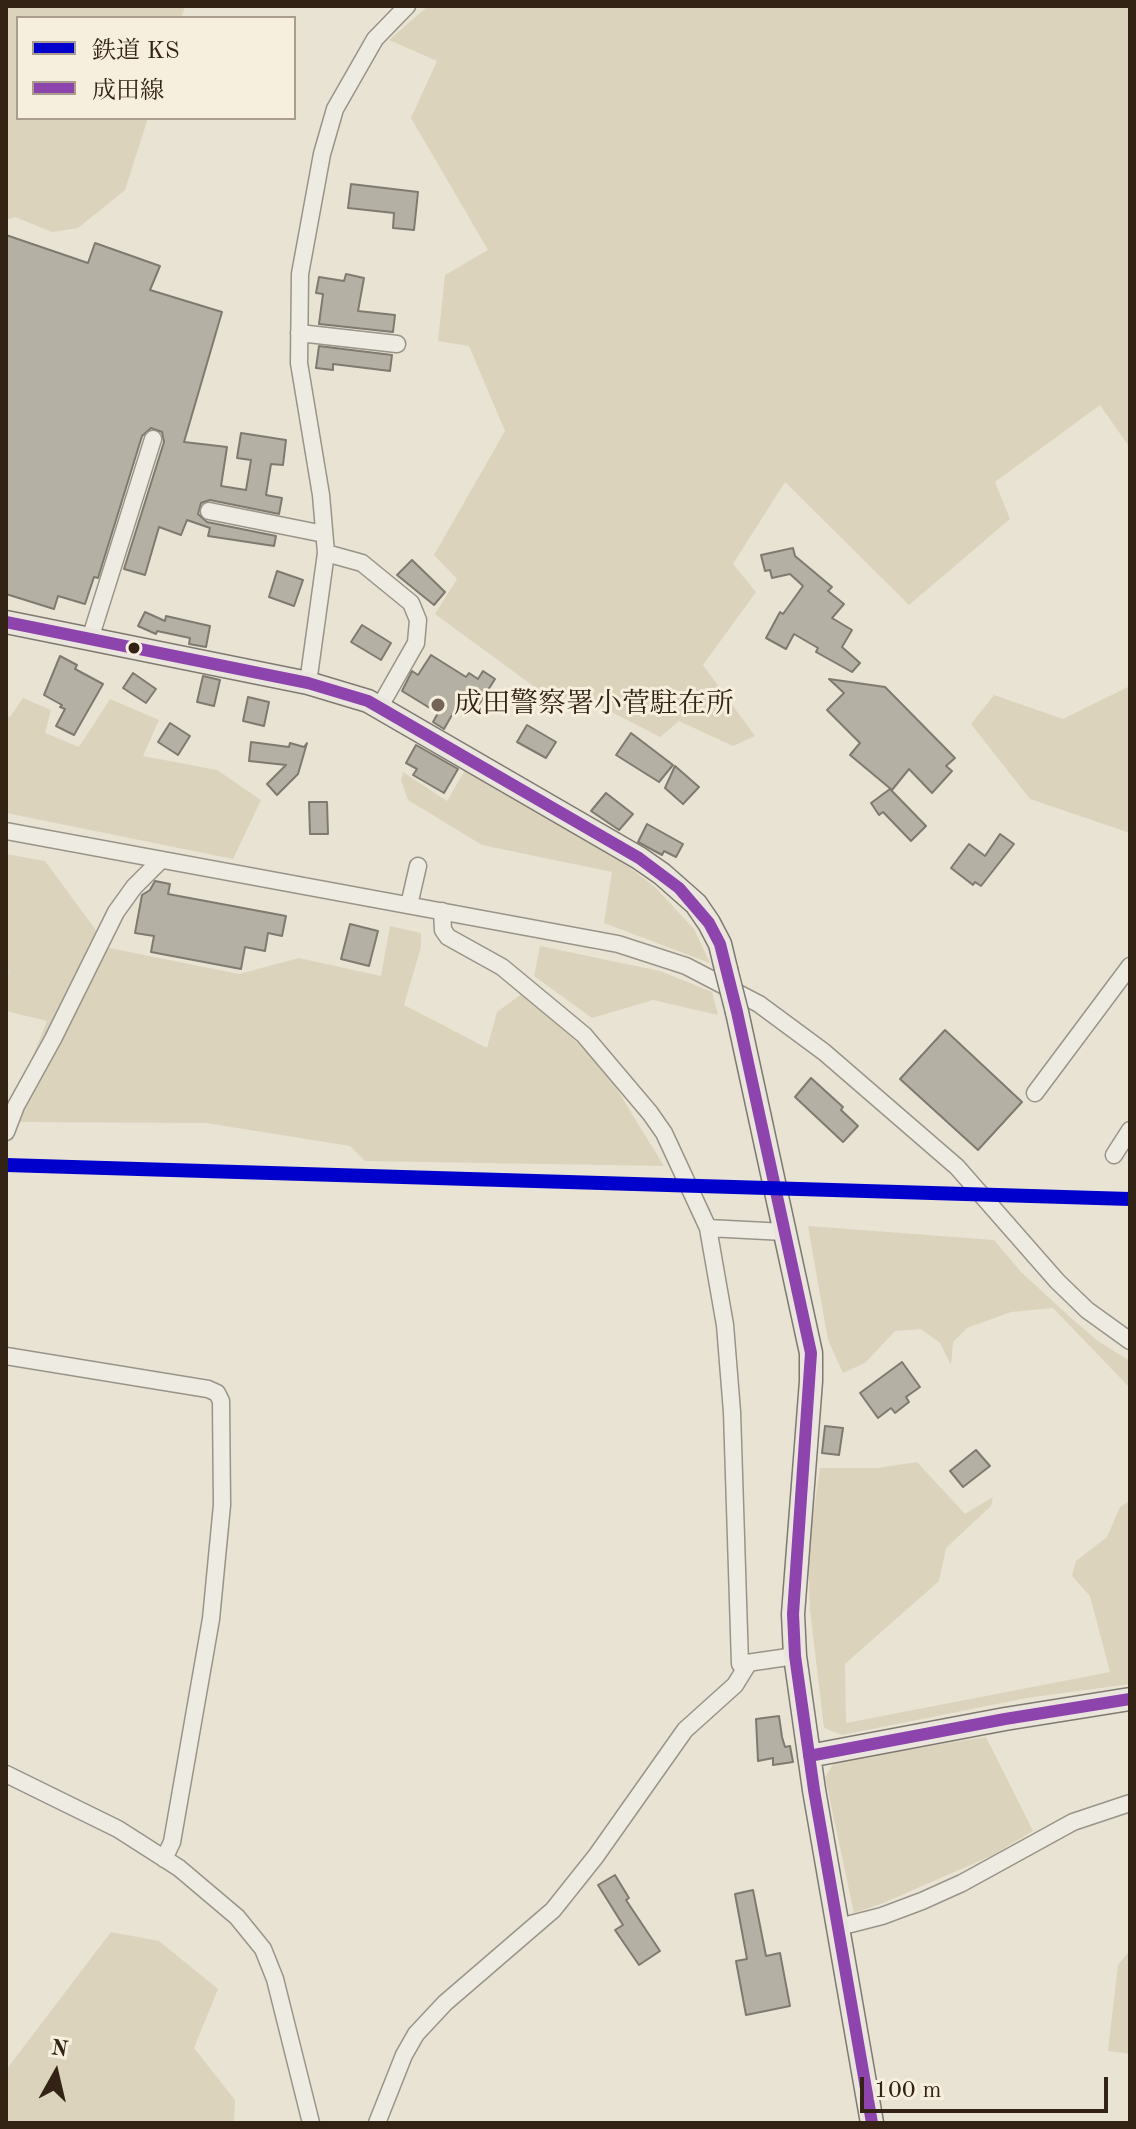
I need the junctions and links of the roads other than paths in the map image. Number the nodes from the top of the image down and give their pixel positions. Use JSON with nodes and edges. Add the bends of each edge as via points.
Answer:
{"nodes":[{"id":1,"x":407,"y":6,"type":"edge"},
{"id":2,"x":299,"y":333,"type":"junction"},
{"id":3,"x":397,"y":344,"type":"dead end"},
{"id":4,"x":153,"y":439,"type":"dead end"},
{"id":5,"x":209,"y":511,"type":"dead end"},
{"id":6,"x":324,"y":534,"type":"junction"},
{"id":7,"x":326,"y":553,"type":"junction"},
{"id":8,"x":6,"y":622,"type":"edge"},
{"id":9,"x":90,"y":639,"type":"junction"},
{"id":10,"x":308,"y":683,"type":"junction"},
{"id":11,"x":379,"y":708,"type":"junction"},
{"id":12,"x":6,"y":831,"type":"edge"},
{"id":13,"x":160,"y":861,"type":"junction"},
{"id":14,"x":418,"y":866,"type":"dead end"},
{"id":15,"x":409,"y":905,"type":"junction"},
{"id":16,"x":442,"y":911,"type":"junction"},
{"id":17,"x":1130,"y":966,"type":"edge"},
{"id":18,"x":1035,"y":1093,"type":"dead end"},
{"id":19,"x":1130,"y":1130,"type":"edge"},
{"id":20,"x":6,"y":1132,"type":"edge"},
{"id":21,"x":1114,"y":1155,"type":"dead end"},
{"id":22,"x":708,"y":1228,"type":"junction"},
{"id":23,"x":785,"y":1232,"type":"junction"},
{"id":24,"x":1130,"y":1341,"type":"edge"},
{"id":25,"x":6,"y":1356,"type":"edge"},
{"id":26,"x":795,"y":1656,"type":"junction"},
{"id":27,"x":748,"y":1664,"type":"junction"},
{"id":28,"x":1130,"y":1699,"type":"edge"},
{"id":29,"x":809,"y":1756,"type":"junction"},
{"id":30,"x":6,"y":1774,"type":"edge"},
{"id":31,"x":1130,"y":1803,"type":"edge"},
{"id":32,"x":164,"y":1859,"type":"junction"},
{"id":33,"x":839,"y":1927,"type":"junction"},
{"id":34,"x":311,"y":2123,"type":"edge"},
{"id":35,"x":377,"y":2123,"type":"edge"},
{"id":36,"x":872,"y":2123,"type":"edge"}],
"edges":[{"from":1,"to":2,"type":"street","via":[[375,39],[335,109],[300,274]]},
{"from":2,"to":3,"type":"street"},
{"from":2,"to":6,"type":"street"},
{"from":4,"to":9,"type":"street"},
{"from":5,"to":6,"type":"street"},
{"from":6,"to":7,"type":"street"},
{"from":7,"to":10,"type":"street"},
{"from":7,"to":11,"type":"street","via":[[362,563],[411,603],[418,620],[416,643]]},
{"from":8,"to":9,"type":"main road"},
{"from":9,"to":10,"type":"main road"},
{"from":10,"to":11,"type":"main road"},
{"from":11,"to":23,"type":"main road","bridge":true,"via":[[639,858],[696,904],[720,944]]},
{"from":12,"to":13,"type":"street"},
{"from":13,"to":15,"type":"street"},
{"from":13,"to":20,"type":"street","via":[[116,912]]},
{"from":14,"to":15,"type":"street"},
{"from":15,"to":16,"type":"street"},
{"from":16,"to":22,"type":"street","via":[[448,937],[502,967],[584,1035],[650,1113]]},
{"from":16,"to":24,"type":"street","via":[[618,944],[686,966],[759,1004],[813,1043],[967,1178],[1087,1310]]},
{"from":17,"to":18,"type":"street"},
{"from":19,"to":21,"type":"street"},
{"from":22,"to":23,"type":"street"},
{"from":22,"to":27,"type":"street","via":[[725,1325],[740,1664]]},
{"from":23,"to":26,"type":"main road","via":[[811,1353],[793,1614]]},
{"from":25,"to":32,"type":"street","via":[[208,1389],[221,1401],[222,1505],[211,1619],[172,1842]]},
{"from":26,"to":27,"type":"street"},
{"from":26,"to":29,"type":"main road"},
{"from":27,"to":35,"type":"street","via":[[735,1685],[685,1730],[553,1910],[416,2034]]},
{"from":28,"to":29,"type":"main road"},
{"from":29,"to":33,"type":"main road"},
{"from":30,"to":32,"type":"street","via":[[118,1829]]},
{"from":31,"to":33,"type":"street","via":[[1073,1822],[922,1901]]},
{"from":32,"to":34,"type":"street","via":[[237,1917],[263,1949]]},
{"from":33,"to":36,"type":"main road"}]}
